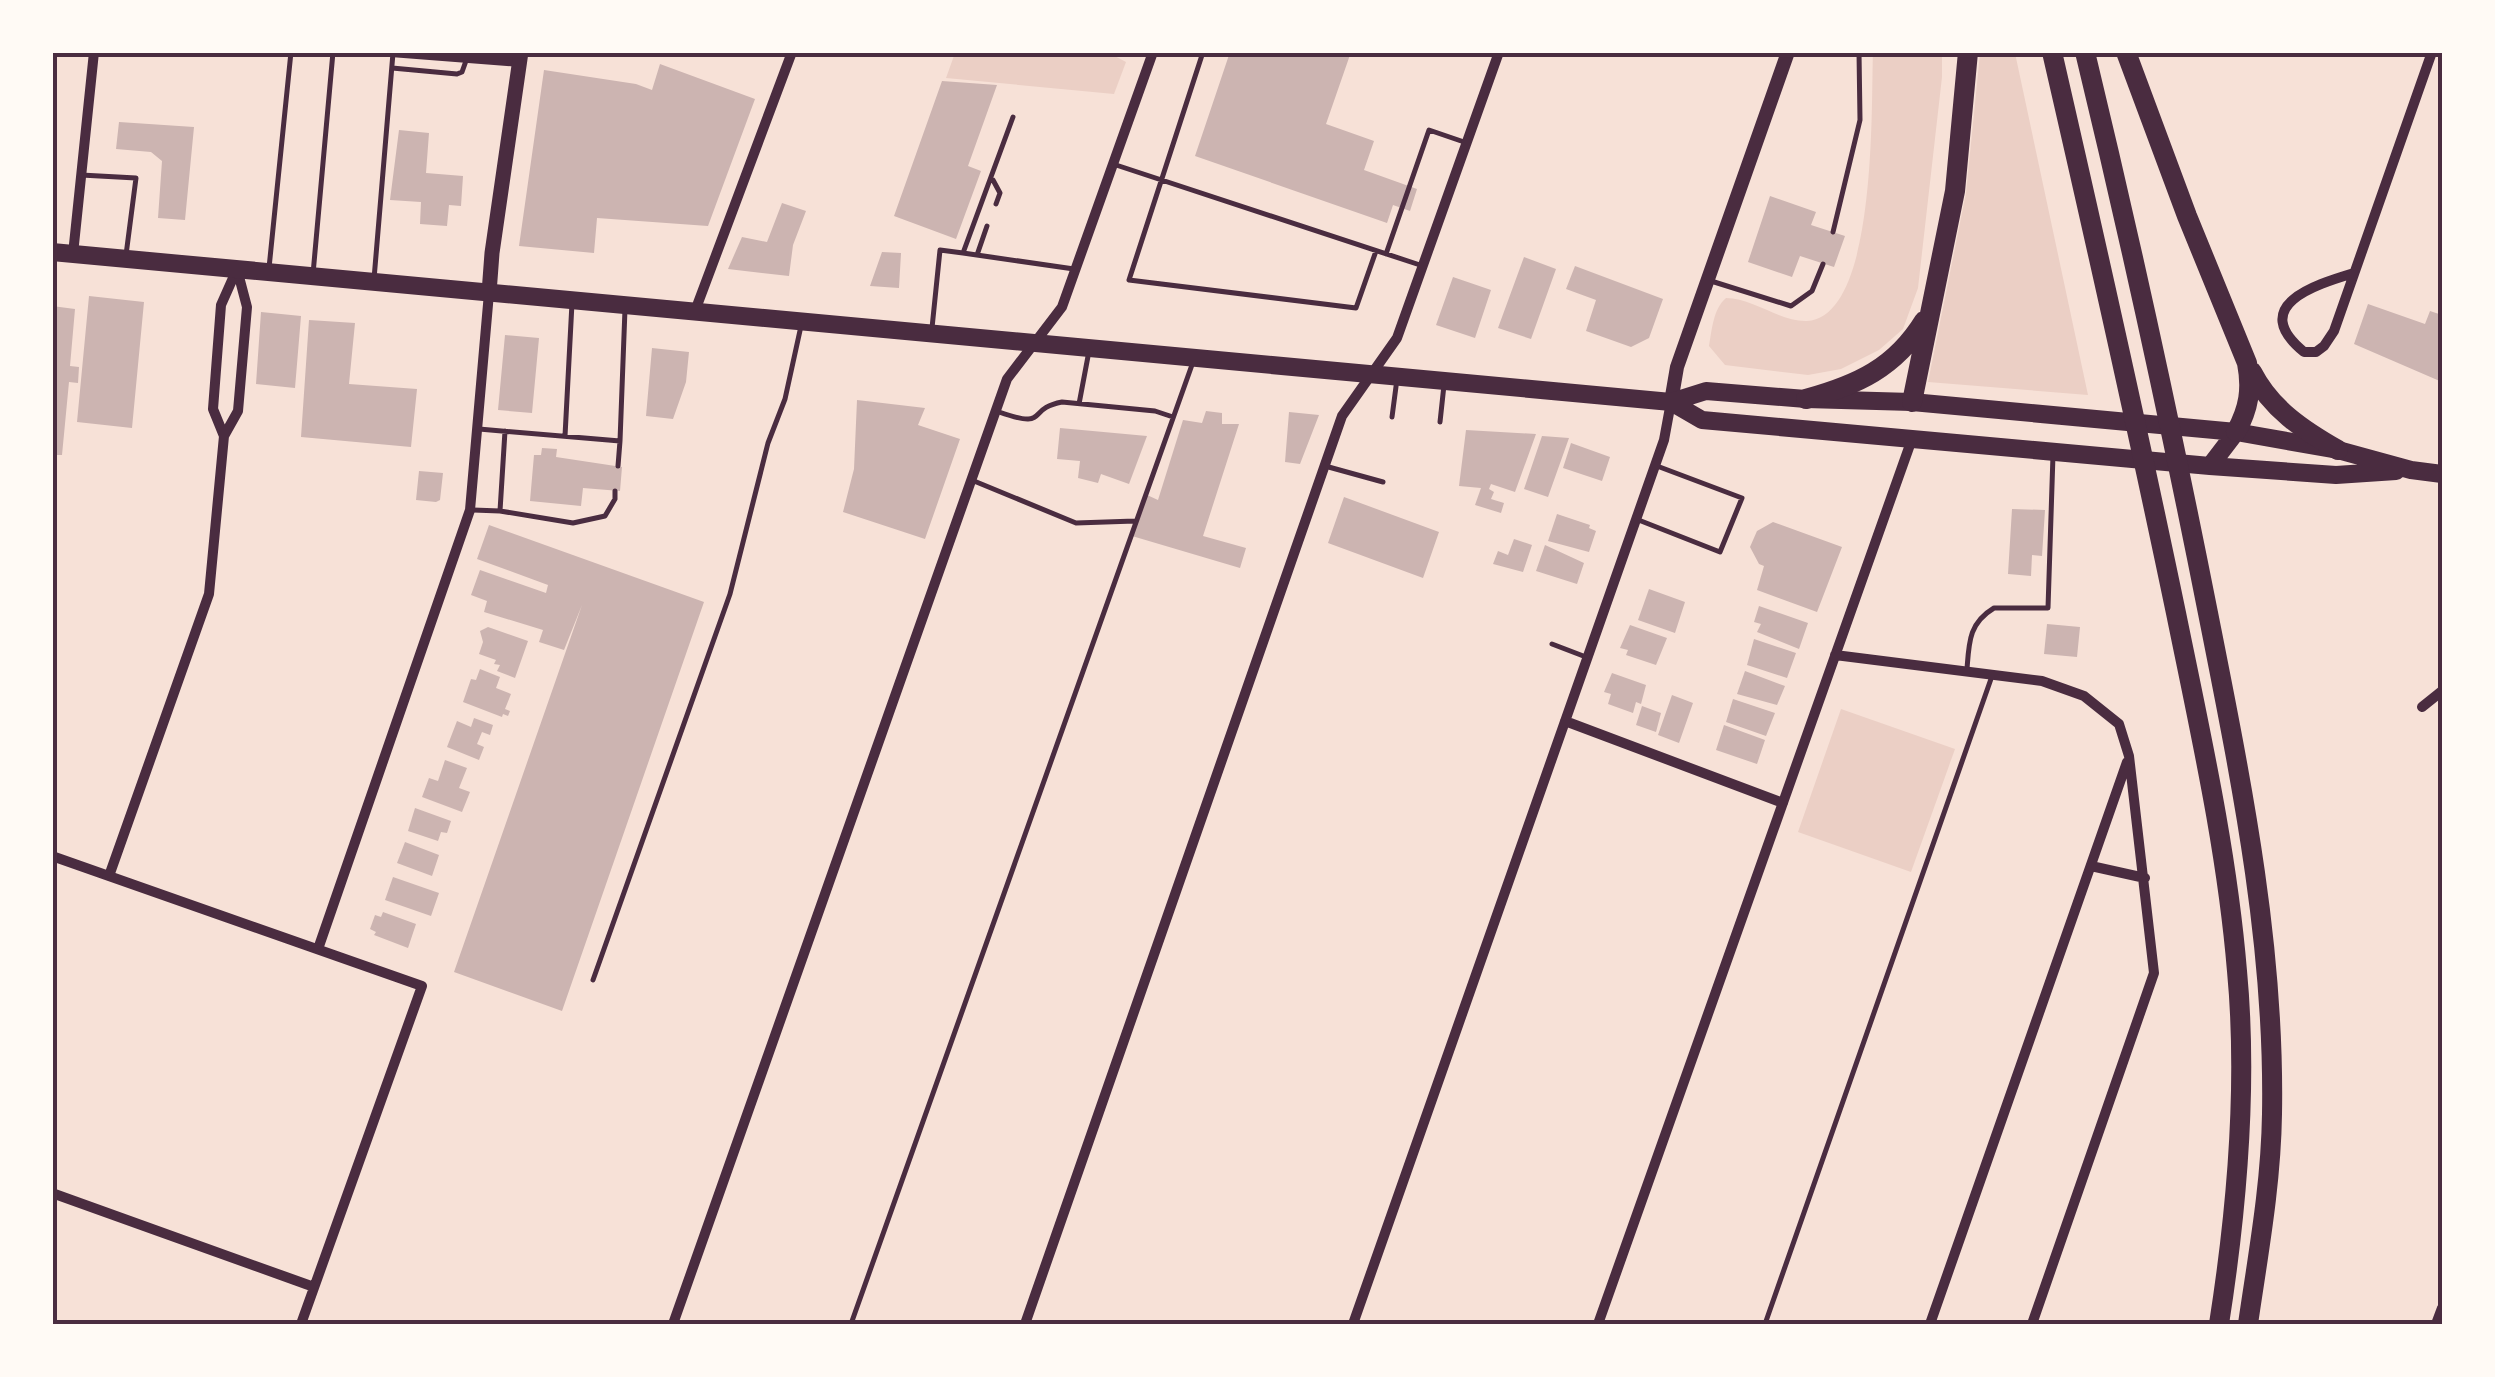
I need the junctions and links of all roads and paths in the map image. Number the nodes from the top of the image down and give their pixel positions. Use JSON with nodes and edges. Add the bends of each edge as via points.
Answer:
{"nodes":[{"id":1,"x":94,"y":52,"type":"edge"},
{"id":2,"x":291,"y":52,"type":"edge"},
{"id":3,"x":334,"y":52,"type":"edge"},
{"id":4,"x":792,"y":52,"type":"edge"},
{"id":5,"x":1153,"y":52,"type":"edge"},
{"id":6,"x":1204,"y":52,"type":"edge"},
{"id":7,"x":1499,"y":52,"type":"edge"},
{"id":8,"x":1788,"y":52,"type":"edge"},
{"id":9,"x":1859,"y":52,"type":"edge"},
{"id":10,"x":1968,"y":52,"type":"edge"},
{"id":11,"x":2052,"y":52,"type":"edge"},
{"id":12,"x":2086,"y":52,"type":"edge"},
{"id":13,"x":2126,"y":52,"type":"edge"},
{"id":14,"x":2432,"y":52,"type":"edge"},
{"id":15,"x":392,"y":53,"type":"edge"},
{"id":16,"x":520,"y":57,"type":"edge"},
{"id":17,"x":467,"y":58,"type":"junction"},
{"id":18,"x":392,"y":68,"type":"junction"},
{"id":19,"x":1013,"y":117,"type":"dead end"},
{"id":20,"x":1466,"y":143,"type":"junction"},
{"id":21,"x":1113,"y":164,"type":"junction"},
{"id":22,"x":82,"y":176,"type":"junction"},
{"id":23,"x":992,"y":177,"type":"junction"},
{"id":24,"x":1163,"y":180,"type":"junction"},
{"id":25,"x":996,"y":204,"type":"dead end"},
{"id":26,"x":987,"y":226,"type":"dead end"},
{"id":27,"x":1833,"y":232,"type":"dead end"},
{"id":28,"x":1376,"y":251,"type":"junction"},
{"id":29,"x":52,"y":252,"type":"edge"},
{"id":30,"x":963,"y":253,"type":"junction"},
{"id":31,"x":74,"y":254,"type":"junction"},
{"id":32,"x":1386,"y":254,"type":"junction"},
{"id":33,"x":977,"y":255,"type":"junction"},
{"id":34,"x":126,"y":259,"type":"junction"},
{"id":35,"x":1823,"y":264,"type":"dead end"},
{"id":36,"x":1423,"y":266,"type":"junction"},
{"id":37,"x":237,"y":269,"type":"junction"},
{"id":38,"x":1075,"y":270,"type":"junction"},
{"id":39,"x":269,"y":272,"type":"junction"},
{"id":40,"x":2354,"y":274,"type":"junction"},
{"id":41,"x":313,"y":276,"type":"junction"},
{"id":42,"x":1708,"y":280,"type":"junction"},
{"id":43,"x":374,"y":282,"type":"junction"},
{"id":44,"x":489,"y":292,"type":"junction"},
{"id":45,"x":572,"y":300,"type":"junction"},
{"id":46,"x":625,"y":305,"type":"junction"},
{"id":47,"x":1930,"y":311,"type":"junction"},
{"id":48,"x":695,"y":312,"type":"junction"},
{"id":49,"x":802,"y":322,"type":"junction"},
{"id":50,"x":931,"y":331,"type":"junction"},
{"id":51,"x":1034,"y":343,"type":"junction"},
{"id":52,"x":1090,"y":348,"type":"junction"},
{"id":53,"x":1195,"y":358,"type":"junction"},
{"id":54,"x":2247,"y":363,"type":"junction"},
{"id":55,"x":1371,"y":374,"type":"junction"},
{"id":56,"x":1398,"y":376,"type":"junction"},
{"id":57,"x":1444,"y":381,"type":"junction"},
{"id":58,"x":1806,"y":399,"type":"junction"},
{"id":59,"x":1670,"y":402,"type":"junction"},
{"id":60,"x":1912,"y":402,"type":"junction"},
{"id":61,"x":1079,"y":404,"type":"junction"},
{"id":62,"x":996,"y":410,"type":"junction"},
{"id":63,"x":1173,"y":417,"type":"junction"},
{"id":64,"x":1392,"y":417,"type":"dead end"},
{"id":65,"x":1440,"y":422,"type":"dead end"},
{"id":66,"x":478,"y":429,"type":"junction"},
{"id":67,"x":505,"y":431,"type":"junction"},
{"id":68,"x":2236,"y":432,"type":"junction"},
{"id":69,"x":224,"y":436,"type":"junction"},
{"id":70,"x":564,"y":436,"type":"junction"},
{"id":71,"x":1912,"y":439,"type":"junction"},
{"id":72,"x":620,"y":441,"type":"junction"},
{"id":73,"x":2338,"y":450,"type":"junction"},
{"id":74,"x":2053,"y":452,"type":"junction"},
{"id":75,"x":1654,"y":465,"type":"junction"},
{"id":76,"x":618,"y":466,"type":"dead end"},
{"id":77,"x":1325,"y":466,"type":"junction"},
{"id":78,"x":2210,"y":466,"type":"junction"},
{"id":79,"x":2411,"y":470,"type":"junction"},
{"id":80,"x":2442,"y":474,"type":"edge"},
{"id":81,"x":971,"y":480,"type":"junction"},
{"id":82,"x":1383,"y":482,"type":"dead end"},
{"id":83,"x":615,"y":491,"type":"dead end"},
{"id":84,"x":470,"y":510,"type":"junction"},
{"id":85,"x":500,"y":511,"type":"junction"},
{"id":86,"x":1636,"y":518,"type":"junction"},
{"id":87,"x":1136,"y":520,"type":"junction"},
{"id":88,"x":1552,"y":644,"type":"dead end"},
{"id":89,"x":1836,"y":656,"type":"junction"},
{"id":90,"x":1587,"y":658,"type":"junction"},
{"id":91,"x":1967,"y":672,"type":"junction"},
{"id":92,"x":1993,"y":674,"type":"junction"},
{"id":93,"x":2442,"y":691,"type":"edge"},
{"id":94,"x":2422,"y":707,"type":"dead end"},
{"id":95,"x":1565,"y":721,"type":"junction"},
{"id":96,"x":2129,"y":756,"type":"junction"},
{"id":97,"x":1783,"y":803,"type":"junction"},
{"id":98,"x":52,"y":856,"type":"edge"},
{"id":99,"x":2091,"y":866,"type":"junction"},
{"id":100,"x":109,"y":876,"type":"junction"},
{"id":101,"x":2144,"y":878,"type":"junction"},
{"id":102,"x":318,"y":949,"type":"junction"},
{"id":103,"x":594,"y":980,"type":"dead end"},
{"id":104,"x":52,"y":1193,"type":"edge"},
{"id":105,"x":314,"y":1287,"type":"junction"},
{"id":106,"x":2442,"y":1308,"type":"edge"},
{"id":107,"x":301,"y":1324,"type":"edge"},
{"id":108,"x":673,"y":1324,"type":"edge"},
{"id":109,"x":851,"y":1324,"type":"edge"},
{"id":110,"x":1025,"y":1324,"type":"edge"},
{"id":111,"x":1353,"y":1324,"type":"edge"},
{"id":112,"x":1598,"y":1324,"type":"edge"},
{"id":113,"x":1765,"y":1324,"type":"edge"},
{"id":114,"x":1930,"y":1324,"type":"edge"},
{"id":115,"x":2032,"y":1324,"type":"edge"},
{"id":116,"x":2219,"y":1324,"type":"edge"},
{"id":117,"x":2248,"y":1324,"type":"edge"},
{"id":118,"x":2436,"y":1324,"type":"edge"}],
"edges":[{"from":1,"to":22,"type":"street"},
{"from":2,"to":39,"type":"lane"},
{"from":3,"to":41,"type":"lane"},
{"from":4,"to":48,"type":"street"},
{"from":5,"to":21,"type":"street"},
{"from":6,"to":24,"type":"lane"},
{"from":7,"to":20,"type":"street"},
{"from":8,"to":42,"type":"street"},
{"from":9,"to":27,"type":"lane","via":[[1860,120]]},
{"from":10,"to":47,"type":"highway","via":[[1955,191]]},
{"from":11,"to":116,"type":"highway","via":[[2222,851],[2238,973],[2241,1106]]},
{"from":12,"to":117,"type":"highway","via":[[2192,535],[2262,910],[2272,1116]]},
{"from":13,"to":54,"type":"highway"},
{"from":14,"to":40,"type":"street"},
{"from":15,"to":17,"type":"street"},
{"from":15,"to":18,"type":"lane"},
{"from":16,"to":17,"type":"street"},
{"from":16,"to":44,"type":"main road"},
{"from":17,"to":18,"type":"lane","via":[[458,74]]},
{"from":18,"to":43,"type":"lane"},
{"from":19,"to":23,"type":"lane"},
{"from":20,"to":32,"type":"lane","via":[[1429,130]]},
{"from":20,"to":36,"type":"street"},
{"from":21,"to":24,"type":"lane"},
{"from":21,"to":38,"type":"street"},
{"from":22,"to":31,"type":"street"},
{"from":22,"to":34,"type":"lane","via":[[136,178]]},
{"from":23,"to":25,"type":"lane","via":[[1000,193]]},
{"from":23,"to":30,"type":"lane"},
{"from":24,"to":28,"type":"lane"},
{"from":24,"to":28,"type":"lane","via":[[1129,280],[1356,308]]},
{"from":26,"to":33,"type":"lane"},
{"from":28,"to":32,"type":"lane"},
{"from":29,"to":31,"type":"main road"},
{"from":30,"to":33,"type":"lane"},
{"from":30,"to":50,"type":"lane","via":[[940,250]]},
{"from":31,"to":34,"type":"main road"},
{"from":32,"to":36,"type":"lane"},
{"from":33,"to":38,"type":"lane"},
{"from":34,"to":37,"type":"main road"},
{"from":35,"to":42,"type":"lane","via":[[1812,291],[1791,306]]},
{"from":36,"to":55,"type":"street","via":[[1397,338]]},
{"from":37,"to":39,"type":"main road"},
{"from":37,"to":69,"type":"street","via":[[247,307],[238,411]]},
{"from":37,"to":69,"type":"street","via":[[222,305],[218,340],[213,409]]},
{"from":38,"to":51,"type":"street","via":[[1062,307]]},
{"from":39,"to":41,"type":"main road"},
{"from":40,"to":40,"type":"street","via":[[2334,331],[2316,352],[2304,352],[2283,330],[2288,304]]},
{"from":41,"to":43,"type":"main road"},
{"from":42,"to":59,"type":"street"},
{"from":43,"to":44,"type":"main road"},
{"from":44,"to":45,"type":"main road"},
{"from":44,"to":66,"type":"street"},
{"from":45,"to":46,"type":"main road"},
{"from":45,"to":70,"type":"lane"},
{"from":46,"to":48,"type":"main road"},
{"from":46,"to":72,"type":"lane"},
{"from":47,"to":58,"type":"highway","via":[[1882,369]]},
{"from":47,"to":60,"type":"highway"},
{"from":48,"to":49,"type":"main road"},
{"from":49,"to":50,"type":"main road"},
{"from":49,"to":103,"type":"lane","via":[[730,594]]},
{"from":50,"to":51,"type":"main road"},
{"from":51,"to":52,"type":"main road"},
{"from":51,"to":62,"type":"street","via":[[1007,379]]},
{"from":52,"to":53,"type":"main road"},
{"from":52,"to":61,"type":"lane"},
{"from":53,"to":55,"type":"main road"},
{"from":53,"to":63,"type":"lane"},
{"from":54,"to":68,"type":"highway","via":[[2248,404]]},
{"from":54,"to":73,"type":"highway","via":[[2280,411]]},
{"from":55,"to":56,"type":"main road"},
{"from":55,"to":77,"type":"street","via":[[1344,411]]},
{"from":56,"to":57,"type":"main road"},
{"from":56,"to":64,"type":"lane"},
{"from":57,"to":59,"type":"main road"},
{"from":57,"to":65,"type":"lane"},
{"from":58,"to":59,"type":"main road","via":[[1706,392]]},
{"from":58,"to":60,"type":"main road"},
{"from":59,"to":71,"type":"main road","via":[[1702,420]]},
{"from":59,"to":75,"type":"street"},
{"from":60,"to":68,"type":"main road"},
{"from":60,"to":71,"type":"main road"},
{"from":61,"to":62,"type":"lane","via":[[1050,404],[1025,421]]},
{"from":61,"to":63,"type":"lane"},
{"from":62,"to":81,"type":"street"},
{"from":63,"to":87,"type":"lane"},
{"from":66,"to":67,"type":"lane"},
{"from":66,"to":84,"type":"street"},
{"from":67,"to":70,"type":"lane"},
{"from":67,"to":85,"type":"lane"},
{"from":68,"to":73,"type":"main road"},
{"from":68,"to":78,"type":"main road"},
{"from":69,"to":100,"type":"street","via":[[206,606]]},
{"from":70,"to":72,"type":"lane"},
{"from":71,"to":74,"type":"main road"},
{"from":71,"to":89,"type":"street"},
{"from":72,"to":76,"type":"lane"},
{"from":73,"to":79,"type":"main road"},
{"from":74,"to":78,"type":"main road"},
{"from":74,"to":91,"type":"lane","via":[[2048,608],[1987,612],[1970,635]]},
{"from":75,"to":86,"type":"street"},
{"from":75,"to":86,"type":"lane","via":[[1742,498],[1720,552]]},
{"from":77,"to":82,"type":"lane"},
{"from":77,"to":110,"type":"street"},
{"from":78,"to":79,"type":"main road","via":[[2336,475]]},
{"from":79,"to":80,"type":"main road"},
{"from":81,"to":87,"type":"lane","via":[[1076,523]]},
{"from":81,"to":108,"type":"street"},
{"from":83,"to":85,"type":"lane","via":[[605,516],[572,523]]},
{"from":84,"to":85,"type":"lane"},
{"from":84,"to":102,"type":"street"},
{"from":86,"to":90,"type":"street"},
{"from":87,"to":109,"type":"lane"},
{"from":88,"to":90,"type":"lane"},
{"from":89,"to":91,"type":"street"},
{"from":89,"to":97,"type":"street"},
{"from":90,"to":95,"type":"street"},
{"from":91,"to":92,"type":"street"},
{"from":92,"to":96,"type":"street","via":[[2042,680],[2084,696],[2119,724]]},
{"from":92,"to":113,"type":"lane"},
{"from":93,"to":94,"type":"street"},
{"from":95,"to":97,"type":"street"},
{"from":95,"to":111,"type":"street"},
{"from":96,"to":99,"type":"street"},
{"from":96,"to":101,"type":"street"},
{"from":97,"to":112,"type":"street"},
{"from":98,"to":100,"type":"street"},
{"from":99,"to":101,"type":"street"},
{"from":99,"to":114,"type":"street"},
{"from":100,"to":102,"type":"street"},
{"from":101,"to":115,"type":"street","via":[[2154,974]]},
{"from":102,"to":105,"type":"street","via":[[422,986]]},
{"from":104,"to":105,"type":"street"},
{"from":105,"to":107,"type":"street"},
{"from":106,"to":118,"type":"street"}]}
